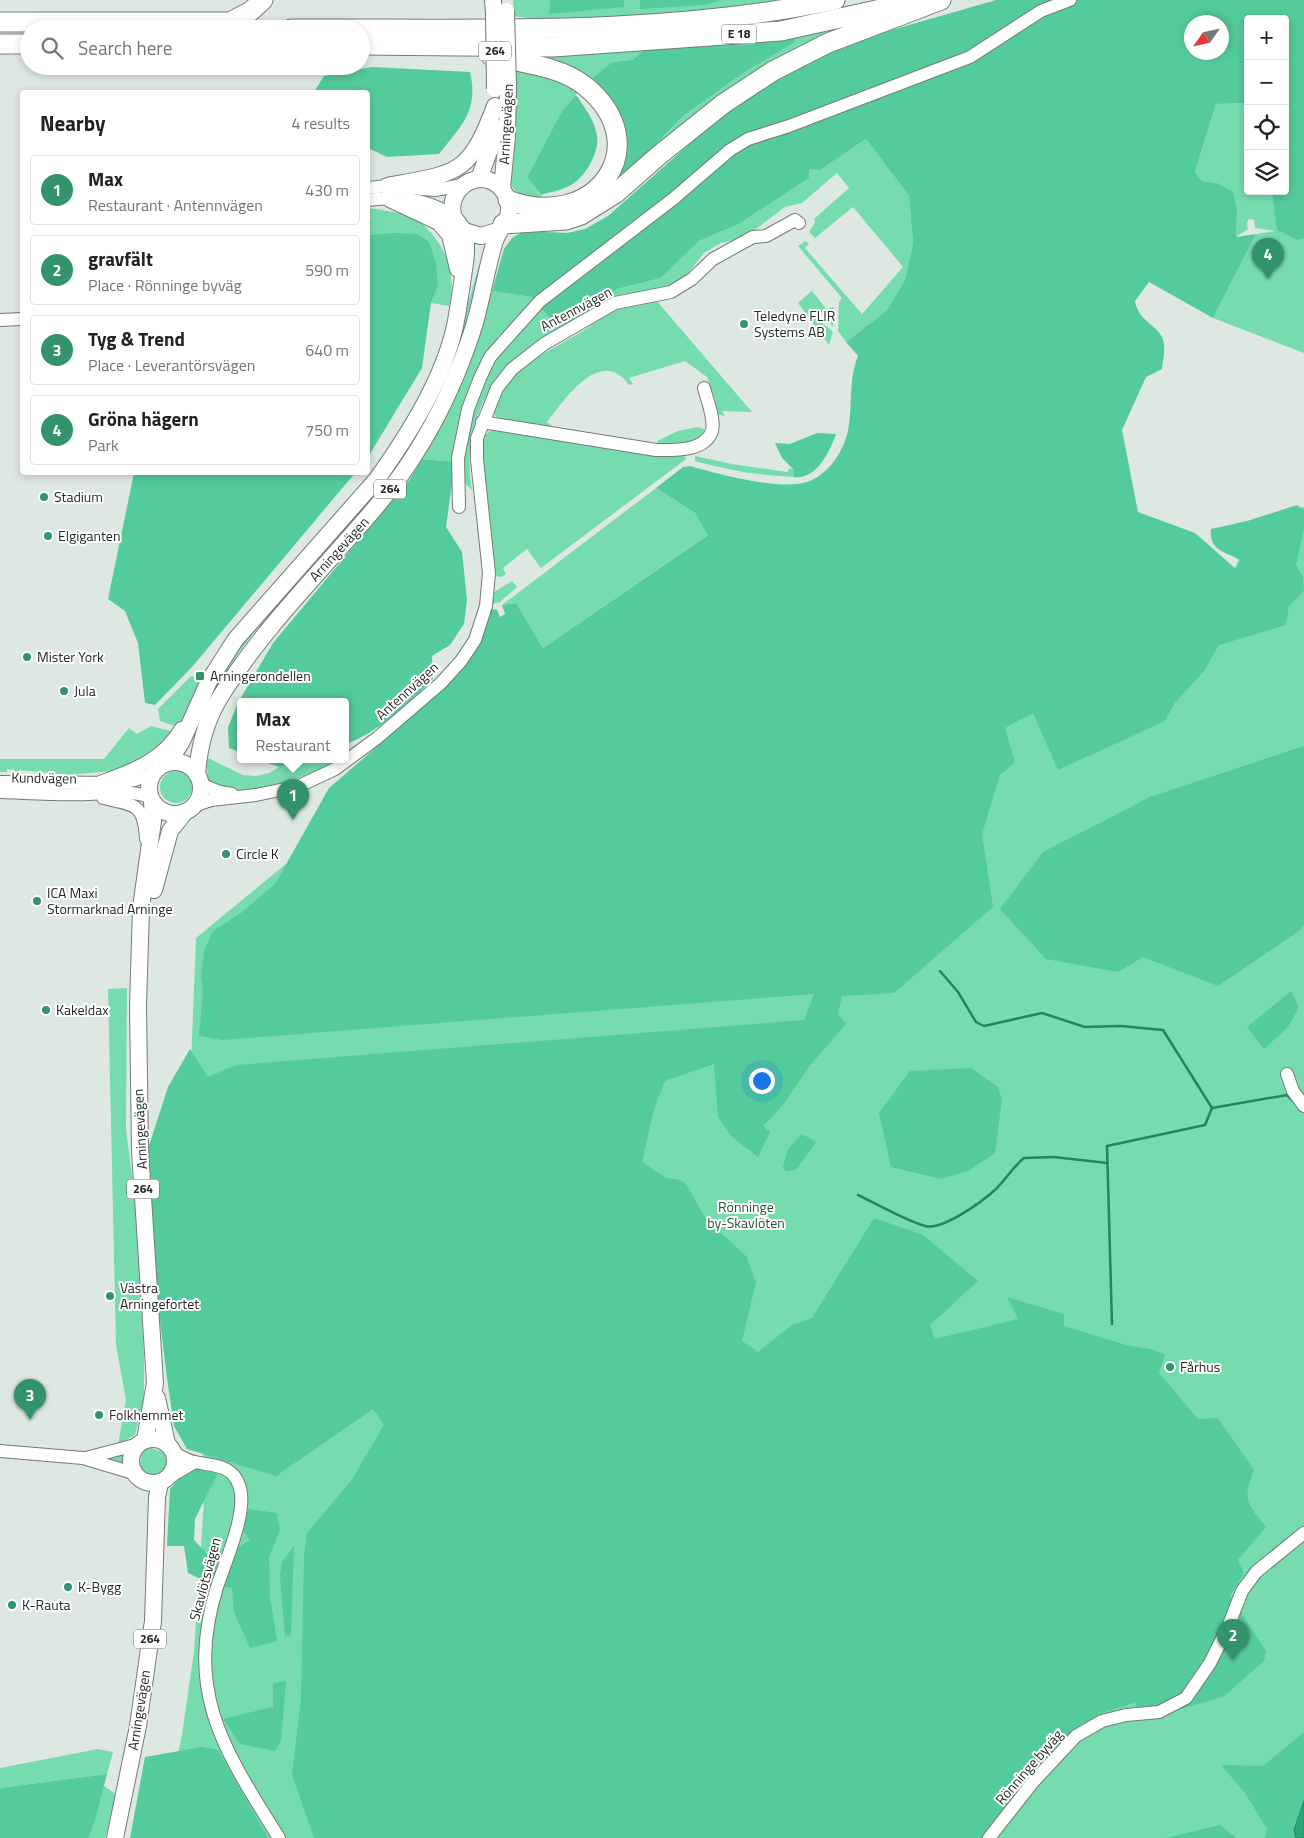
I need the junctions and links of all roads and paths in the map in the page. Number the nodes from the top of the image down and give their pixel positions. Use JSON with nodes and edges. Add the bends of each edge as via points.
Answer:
{"nodes":[{"id":1,"x":263,"y":0,"type":"edge"},
{"id":2,"x":835,"y":0,"type":"edge"},
{"id":3,"x":922,"y":0,"type":"edge"},
{"id":4,"x":941,"y":0,"type":"edge"},
{"id":5,"x":1070,"y":0,"type":"edge"},
{"id":6,"x":499,"y":6,"type":"edge"},
{"id":7,"x":234,"y":20,"type":"edge"},
{"id":8,"x":0,"y":22,"type":"edge"},
{"id":9,"x":20,"y":22,"type":"edge"},
{"id":10,"x":0,"y":27,"type":"edge"},
{"id":11,"x":20,"y":27,"type":"edge"},
{"id":12,"x":370,"y":28,"type":"edge"},
{"id":13,"x":0,"y":44,"type":"edge"},
{"id":14,"x":20,"y":44,"type":"edge"},
{"id":15,"x":370,"y":44,"type":"edge"},
{"id":16,"x":388,"y":45,"type":"junction"},
{"id":17,"x":502,"y":87,"type":"junction"},
{"id":18,"x":495,"y":106,"type":"junction"},
{"id":19,"x":479,"y":179,"type":"junction"},
{"id":20,"x":463,"y":185,"type":"junction"},
{"id":21,"x":370,"y":188,"type":"edge"},
{"id":22,"x":389,"y":192,"type":"junction"},
{"id":23,"x":505,"y":194,"type":"junction"},
{"id":24,"x":370,"y":199,"type":"edge"},
{"id":25,"x":454,"y":217,"type":"junction"},
{"id":26,"x":799,"y":223,"type":"dead end"},
{"id":27,"x":500,"y":228,"type":"junction"},
{"id":28,"x":464,"y":231,"type":"junction"},
{"id":29,"x":461,"y":289,"type":"junction"},
{"id":30,"x":20,"y":319,"type":"edge"},
{"id":31,"x":0,"y":320,"type":"edge"},
{"id":32,"x":704,"y":388,"type":"dead end"},
{"id":33,"x":482,"y":422,"type":"junction"},
{"id":34,"x":458,"y":486,"type":"junction"},
{"id":35,"x":480,"y":495,"type":"junction"},
{"id":36,"x":460,"y":507,"type":"dead end"},
{"id":37,"x":474,"y":513,"type":"dead end"},
{"id":38,"x":484,"y":526,"type":"junction"},
{"id":39,"x":208,"y":681,"type":"junction"},
{"id":40,"x":349,"y":759,"type":"edge"},
{"id":41,"x":169,"y":762,"type":"junction"},
{"id":42,"x":343,"y":763,"type":"edge"},
{"id":43,"x":153,"y":773,"type":"junction"},
{"id":44,"x":0,"y":776,"type":"edge"},
{"id":45,"x":199,"y":780,"type":"junction"},
{"id":46,"x":0,"y":782,"type":"edge"},
{"id":47,"x":25,"y":782,"type":"junction"},
{"id":48,"x":100,"y":782,"type":"junction"},
{"id":49,"x":0,"y":792,"type":"edge"},
{"id":50,"x":88,"y":794,"type":"junction"},
{"id":51,"x":244,"y":796,"type":"junction"},
{"id":52,"x":151,"y":799,"type":"junction"},
{"id":53,"x":189,"y":809,"type":"junction"},
{"id":54,"x":148,"y":865,"type":"junction"},
{"id":55,"x":138,"y":986,"type":"junction"},
{"id":56,"x":1286,"y":1074,"type":"dead end"},
{"id":57,"x":1304,"y":1106,"type":"edge"},
{"id":58,"x":155,"y":1391,"type":"junction"},
{"id":59,"x":142,"y":1442,"type":"junction"},
{"id":60,"x":171,"y":1448,"type":"junction"},
{"id":61,"x":0,"y":1451,"type":"edge"},
{"id":62,"x":83,"y":1458,"type":"junction"},
{"id":63,"x":195,"y":1462,"type":"junction"},
{"id":64,"x":138,"y":1477,"type":"junction"},
{"id":65,"x":166,"y":1479,"type":"junction"},
{"id":66,"x":1304,"y":1533,"type":"edge"},
{"id":67,"x":156,"y":1552,"type":"junction"},
{"id":68,"x":114,"y":1838,"type":"edge"},
{"id":69,"x":279,"y":1838,"type":"edge"},
{"id":70,"x":989,"y":1838,"type":"edge"}],
"edges":[{"from":1,"to":7,"type":"highway"},
{"from":2,"to":12,"type":"highway","number":"E 18","via":[[776,12],[615,26]]},
{"from":3,"to":16,"type":"highway","number":"E 18","via":[[781,31],[553,47]]},
{"from":4,"to":27,"type":"highway","via":[[828,43],[773,71],[723,104],[616,193],[581,215],[566,220],[538,220]]},
{"from":5,"to":34,"type":"street","via":[[1041,11],[970,57],[748,139],[730,150],[540,301],[490,357],[468,409],[458,458]]},
{"from":6,"to":17,"type":"main road","name":"Arningevägen","number":"264","bridge":true},
{"from":8,"to":9,"type":"highway"},
{"from":10,"to":11,"type":"highway"},
{"from":13,"to":14,"type":"highway"},
{"from":15,"to":16,"type":"highway","number":"E 18"},
{"from":16,"to":23,"type":"highway","via":[[474,53],[541,67],[565,74],[585,86],[608,109],[615,128],[617,152],[613,168],[595,192],[583,200],[556,208],[520,204]]},
{"from":17,"to":18,"type":"main road","name":"Arningevägen","number":"264"},
{"from":17,"to":23,"type":"main road","name":"Arningevägen","number":"264"},
{"from":18,"to":19,"type":"main road","name":"Arningevägen","number":"264","via":[[495,135]]},
{"from":18,"to":22,"type":"main road","via":[[472,157],[456,170]]},
{"from":19,"to":20,"type":"main road"},
{"from":19,"to":23,"type":"main road","name":"Arningevägen","via":[[490,181]]},
{"from":20,"to":22,"type":"street"},
{"from":20,"to":25,"type":"main road","via":[[452,205]]},
{"from":21,"to":22,"type":"street"},
{"from":22,"to":24,"type":"street"},
{"from":22,"to":25,"type":"street","via":[[442,208]]},
{"from":22,"to":29,"type":"main road","via":[[439,222],[450,235]]},
{"from":23,"to":27,"type":"main road","name":"Arningevägen","number":"264","via":[[508,217]]},
{"from":25,"to":28,"type":"main road"},
{"from":26,"to":33,"type":"street","name":"Antennvägen","via":[[796,220],[766,236],[753,237],[713,259],[692,279],[671,292],[615,303],[525,357],[497,388]]},
{"from":27,"to":28,"type":"main road","via":[[481,236]]},
{"from":27,"to":45,"type":"main road","name":"Arningevägen","number":"264","via":[[474,327],[451,387],[430,428],[414,456],[375,508],[283,611],[228,684],[204,731]]},
{"from":28,"to":29,"type":"main road","name":"Arningevägen","number":"264","via":[[466,259]]},
{"from":29,"to":39,"type":"main road","name":"Arningevägen","number":"264","via":[[454,328],[436,379],[397,452],[377,479],[248,623]]},
{"from":30,"to":31,"type":"street"},
{"from":32,"to":33,"type":"street","via":[[712,431],[693,447],[678,450],[656,450]]},
{"from":33,"to":35,"type":"street","name":"Antennvägen","via":[[477,445]]},
{"from":34,"to":35,"type":"street"},
{"from":34,"to":36,"type":"street"},
{"from":35,"to":38,"type":"street","name":"Antennvägen"},
{"from":37,"to":38,"type":"street"},
{"from":38,"to":40,"type":"street","name":"Antennvägen","via":[[489,573],[486,606],[475,640],[442,683]]},
{"from":39,"to":41,"type":"main road","name":"Arningevägen","number":"264","via":[[182,741]]},
{"from":39,"to":48,"type":"street","name":"Kundvägen","via":[[174,740],[162,752],[136,769]]},
{"from":41,"to":43,"type":"main road","number":"264"},
{"from":41,"to":45,"type":"main road","via":[[185,764]]},
{"from":42,"to":51,"type":"street","name":"Antennvägen","via":[[299,786]]},
{"from":43,"to":48,"type":"street","name":"Kundvägen","via":[[134,780]]},
{"from":43,"to":52,"type":"main road","number":"264"},
{"from":44,"to":47,"type":"street","name":"Kundvägen"},
{"from":45,"to":51,"type":"street","name":"Antennvägen","via":[[220,792]]},
{"from":45,"to":53,"type":"main road","number":"264","via":[[199,796]]},
{"from":46,"to":47,"type":"street","name":"Kundvägen"},
{"from":47,"to":48,"type":"street","name":"Kundvägen"},
{"from":49,"to":50,"type":"street","name":"Kundvägen"},
{"from":50,"to":52,"type":"street","name":"Kundvägen","via":[[136,792]]},
{"from":50,"to":54,"type":"street","name":"Kundvägen","via":[[132,803],[141,813],[146,827]]},
{"from":51,"to":53,"type":"street","name":"Antennvägen","via":[[211,800]]},
{"from":52,"to":53,"type":"main road","via":[[166,812]]},
{"from":52,"to":54,"type":"main road","name":"Arningevägen","number":"264","via":[[153,821]]},
{"from":53,"to":55,"type":"main road","name":"Arningevägen","number":"264","via":[[170,831],[158,870]]},
{"from":54,"to":55,"type":"main road","name":"Arningevägen","number":"264","via":[[141,908]]},
{"from":55,"to":58,"type":"main road","name":"Arningevägen","number":"264","via":[[139,1125]]},
{"from":56,"to":57,"type":"street"},
{"from":58,"to":59,"type":"main road","name":"Arningevägen","number":"264"},
{"from":58,"to":60,"type":"main road","name":"Arningevägen","number":"264"},
{"from":59,"to":60,"type":"main road","via":[[156,1439]]},
{"from":59,"to":62,"type":"street"},
{"from":59,"to":64,"type":"main road","number":"264","via":[[131,1457]]},
{"from":60,"to":63,"type":"street","name":"Skavlötsvägen"},
{"from":60,"to":65,"type":"main road","number":"264","via":[[176,1465]]},
{"from":61,"to":62,"type":"street"},
{"from":62,"to":64,"type":"street"},
{"from":63,"to":65,"type":"street"},
{"from":63,"to":69,"type":"street","name":"Skavlötsvägen","via":[[229,1470],[239,1483],[242,1496],[207,1629],[204,1664],[208,1700],[226,1747]]},
{"from":64,"to":65,"type":"main road"},
{"from":64,"to":67,"type":"main road","name":"Arningevägen","number":"264"},
{"from":65,"to":67,"type":"main road","name":"Arningevägen","number":"264","via":[[157,1497]]},
{"from":66,"to":70,"type":"street","name":"Rönninge byväg","via":[[1256,1572],[1242,1591],[1210,1663],[1186,1698],[1159,1712],[1102,1721],[1076,1736],[1032,1782]]},
{"from":67,"to":68,"type":"main road","name":"Arningevägen","number":"264","via":[[148,1659]]}]}
